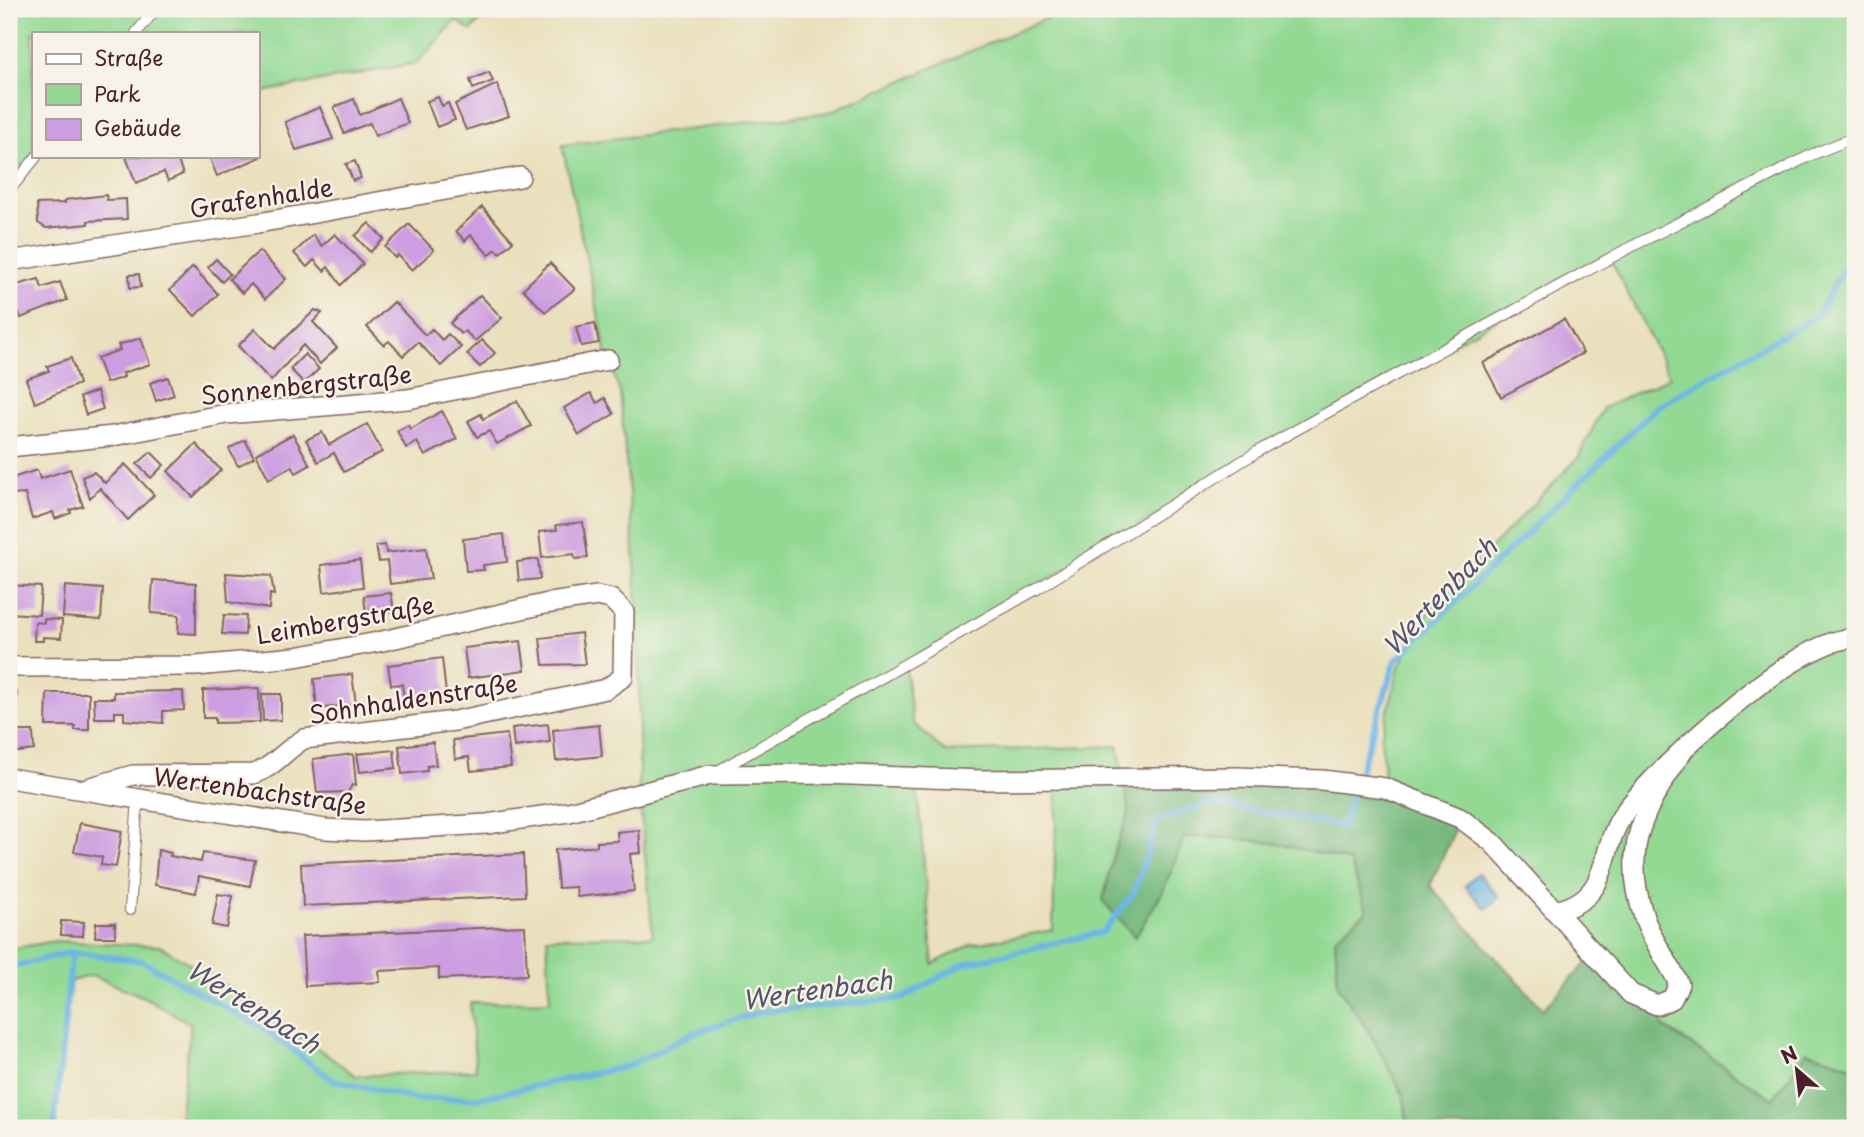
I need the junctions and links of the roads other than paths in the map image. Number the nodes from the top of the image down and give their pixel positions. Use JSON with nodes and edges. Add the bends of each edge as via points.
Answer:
{"nodes":[{"id":1,"x":156,"y":9,"type":"edge"},
{"id":2,"x":137,"y":32,"type":"edge"},
{"id":3,"x":1855,"y":137,"type":"edge"},
{"id":4,"x":35,"y":158,"type":"edge"},
{"id":5,"x":520,"y":177,"type":"dead end"},
{"id":6,"x":9,"y":191,"type":"edge"},
{"id":7,"x":9,"y":261,"type":"edge"},
{"id":8,"x":608,"y":360,"type":"dead end"},
{"id":9,"x":9,"y":447,"type":"edge"},
{"id":10,"x":1855,"y":639,"type":"edge"},
{"id":11,"x":9,"y":667,"type":"edge"},
{"id":12,"x":625,"y":670,"type":"joint"},
{"id":13,"x":1683,"y":751,"type":"junction"},
{"id":14,"x":710,"y":775,"type":"junction"},
{"id":15,"x":9,"y":778,"type":"edge"},
{"id":16,"x":85,"y":789,"type":"junction"},
{"id":17,"x":138,"y":798,"type":"junction"},
{"id":18,"x":130,"y":910,"type":"dead end"},
{"id":19,"x":1555,"y":911,"type":"junction"}],
"edges":[{"from":1,"to":2,"type":"lane"},
{"from":3,"to":14,"type":"lane","via":[[1627,249],[1260,450],[1037,589]]},
{"from":4,"to":6,"type":"lane"},
{"from":5,"to":7,"type":"street","name":"Grafenhalde"},
{"from":8,"to":9,"type":"street","name":"Sonnenbergstraße","via":[[408,399],[226,414],[113,436]]},
{"from":10,"to":13,"type":"street","via":[[1816,648],[1779,671]]},
{"from":11,"to":12,"type":"street","name":"Leimbergstraße","via":[[196,666],[295,657],[597,596],[611,599],[624,612]]},
{"from":12,"to":16,"type":"street","name":"Sohnhaldenstraße","via":[[607,689],[455,721],[304,738],[268,769],[254,774],[133,775]]},
{"from":13,"to":19,"type":"street","via":[[1623,814],[1602,875],[1588,897]]},
{"from":13,"to":19,"type":"street","name":"Wertenbachstraße","via":[[1642,818],[1634,845],[1635,881],[1644,918],[1679,984],[1672,999],[1657,1005],[1631,994]]},
{"from":14,"to":17,"type":"street","name":"Wertenbachstraße","via":[[569,812],[405,830],[326,829]]},
{"from":14,"to":19,"type":"street","name":"Wertenbachstraße","via":[[1322,780],[1385,788],[1460,818],[1492,842]]},
{"from":15,"to":16,"type":"street","name":"Wertenbachstraße"},
{"from":16,"to":17,"type":"street","name":"Wertenbachstraße"},
{"from":17,"to":18,"type":"lane"}]}
